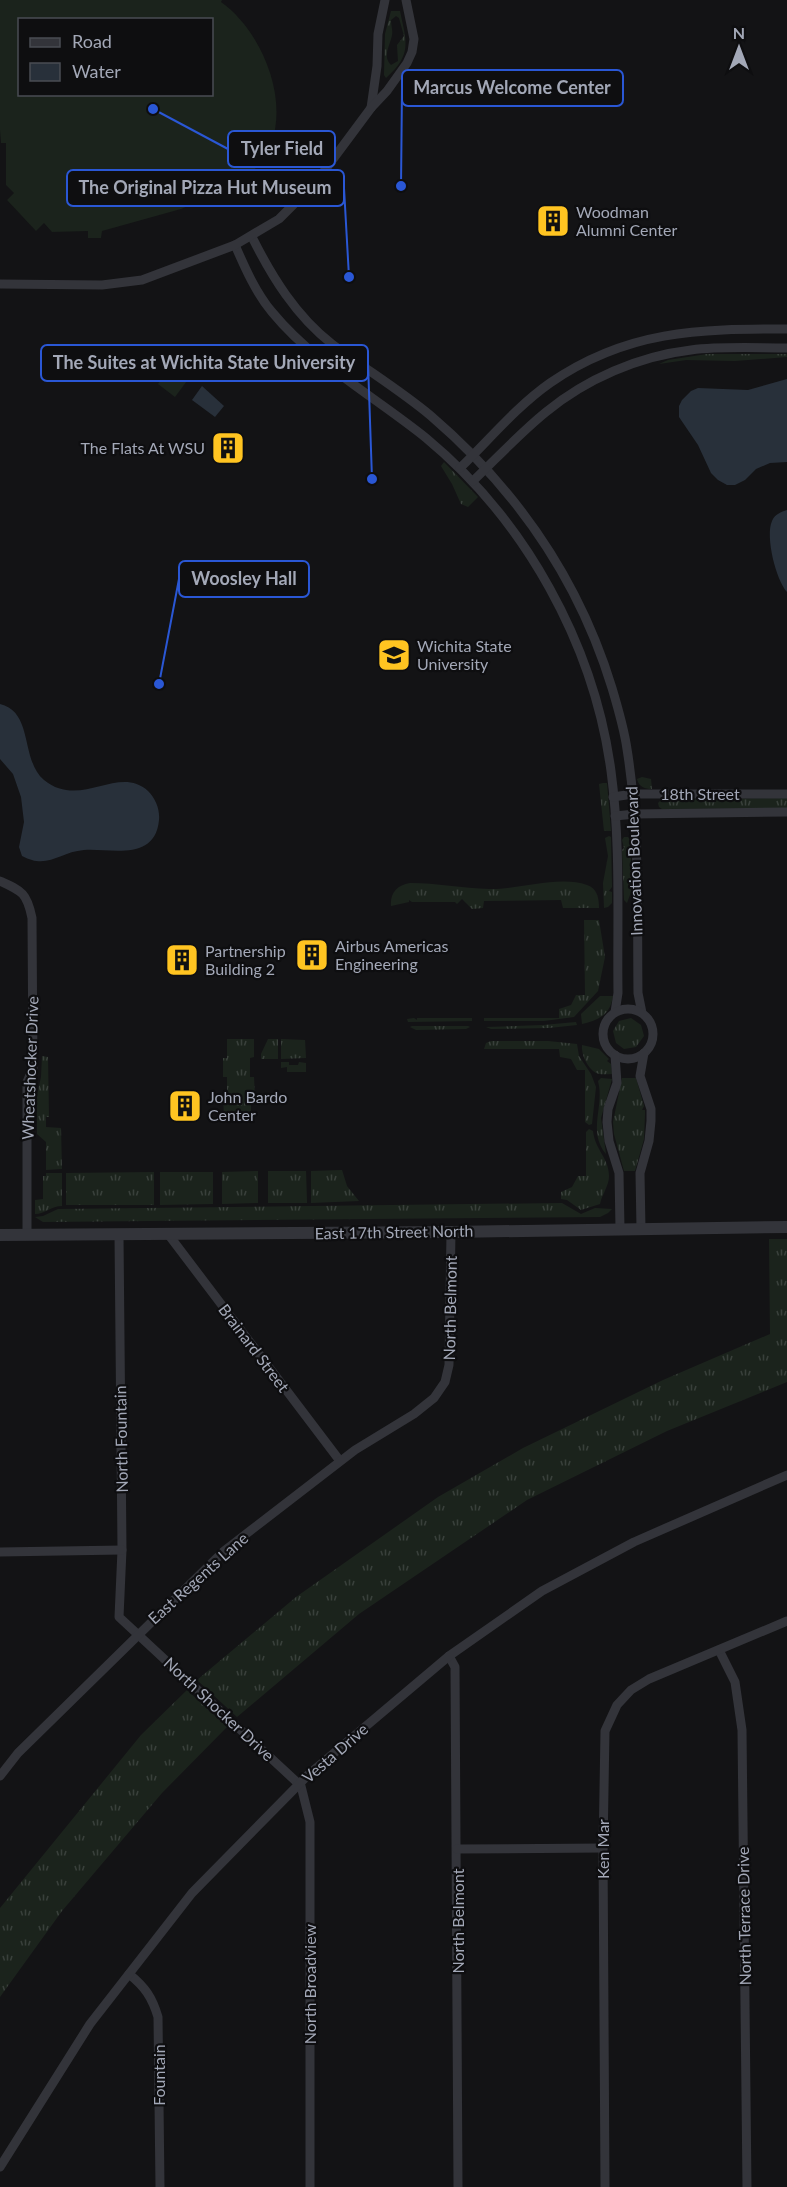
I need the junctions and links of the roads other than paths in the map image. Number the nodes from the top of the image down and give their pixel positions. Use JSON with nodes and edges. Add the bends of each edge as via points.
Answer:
{"nodes":[{"id":1,"x":385,"y":0,"type":"edge"},
{"id":2,"x":406,"y":0,"type":"edge"},
{"id":3,"x":371,"y":108,"type":"junction"},
{"id":4,"x":252,"y":237,"type":"junction"},
{"id":5,"x":235,"y":245,"type":"junction"},
{"id":6,"x":0,"y":284,"type":"edge"},
{"id":7,"x":787,"y":329,"type":"edge"},
{"id":8,"x":787,"y":348,"type":"edge"},
{"id":9,"x":473,"y":455,"type":"junction"},
{"id":10,"x":460,"y":468,"type":"junction"},
{"id":11,"x":486,"y":468,"type":"junction"},
{"id":12,"x":473,"y":481,"type":"junction"},
{"id":13,"x":633,"y":794,"type":"junction"},
{"id":14,"x":787,"y":794,"type":"edge"},
{"id":15,"x":614,"y":797,"type":"junction"},
{"id":16,"x":787,"y":812,"type":"edge"},
{"id":17,"x":635,"y":814,"type":"junction"},
{"id":18,"x":615,"y":816,"type":"junction"},
{"id":19,"x":0,"y":881,"type":"edge"},
{"id":20,"x":615,"y":1012,"type":"junction"},
{"id":21,"x":642,"y":1013,"type":"junction"},
{"id":22,"x":644,"y":1053,"type":"junction"},
{"id":23,"x":615,"y":1055,"type":"junction"},
{"id":24,"x":787,"y":1227,"type":"edge"},
{"id":25,"x":620,"y":1229,"type":"junction"},
{"id":26,"x":641,"y":1229,"type":"junction"},
{"id":27,"x":451,"y":1232,"type":"junction"},
{"id":28,"x":119,"y":1234,"type":"junction"},
{"id":29,"x":168,"y":1234,"type":"junction"},
{"id":30,"x":0,"y":1235,"type":"edge"},
{"id":31,"x":27,"y":1235,"type":"junction"},
{"id":32,"x":445,"y":1382,"type":"joint"},
{"id":33,"x":340,"y":1461,"type":"junction"},
{"id":34,"x":787,"y":1475,"type":"edge"},
{"id":35,"x":122,"y":1550,"type":"junction"},
{"id":36,"x":0,"y":1552,"type":"edge"},
{"id":37,"x":787,"y":1621,"type":"edge"},
{"id":38,"x":138,"y":1635,"type":"junction"},
{"id":39,"x":719,"y":1650,"type":"junction"},
{"id":40,"x":450,"y":1656,"type":"junction"},
{"id":41,"x":0,"y":1776,"type":"edge"},
{"id":42,"x":298,"y":1784,"type":"junction"},
{"id":43,"x":603,"y":1848,"type":"junction"},
{"id":44,"x":458,"y":1849,"type":"junction"},
{"id":45,"x":129,"y":1974,"type":"junction"},
{"id":46,"x":0,"y":2166,"type":"edge"},
{"id":47,"x":160,"y":2187,"type":"edge"},
{"id":48,"x":310,"y":2187,"type":"edge"},
{"id":49,"x":458,"y":2187,"type":"edge"},
{"id":50,"x":605,"y":2187,"type":"edge"},
{"id":51,"x":747,"y":2187,"type":"edge"}],
"edges":[{"from":1,"to":3,"type":"street"},
{"from":2,"to":3,"type":"street","via":[[414,39],[412,55]]},
{"from":3,"to":4,"type":"street","via":[[306,194]]},
{"from":4,"to":5,"type":"street"},
{"from":4,"to":9,"type":"street","name":"Innovation Boulevard","via":[[273,276],[307,321],[331,344],[429,414]]},
{"from":5,"to":6,"type":"street","via":[[157,276],[130,282]]},
{"from":5,"to":10,"type":"street","name":"Innovation Boulevard","via":[[257,290],[297,339]]},
{"from":7,"to":9,"type":"street","via":[[683,332],[614,350],[550,383]]},
{"from":8,"to":11,"type":"street","via":[[692,350],[623,368],[562,399]]},
{"from":9,"to":10,"type":"street"},
{"from":9,"to":11,"type":"street","name":"Innovation Boulevard"},
{"from":10,"to":12,"type":"street","name":"Innovation Boulevard"},
{"from":11,"to":12,"type":"street"},
{"from":11,"to":13,"type":"street","name":"Innovation Boulevard","via":[[546,543],[589,623],[623,726]]},
{"from":12,"to":15,"type":"street","name":"Innovation Boulevard","via":[[520,542],[565,619],[599,714]]},
{"from":13,"to":14,"type":"street","name":"18th Street"},
{"from":13,"to":15,"type":"street","name":"18th Street"},
{"from":13,"to":17,"type":"street","name":"Innovation Boulevard"},
{"from":15,"to":18,"type":"street","name":"Innovation Boulevard"},
{"from":16,"to":17,"type":"street","name":"18th Street"},
{"from":17,"to":18,"type":"street","name":"18th Street"},
{"from":17,"to":21,"type":"street","name":"Innovation Boulevard","via":[[638,993]]},
{"from":18,"to":20,"type":"street","name":"Innovation Boulevard"},
{"from":19,"to":31,"type":"street","name":"Wheatshocker Drive","via":[[28,900],[32,918],[33,1068],[27,1082]]},
{"from":20,"to":21,"type":"street","via":[[628,1009]]},
{"from":20,"to":23,"type":"street","name":"Innovation Boulevard","via":[[603,1033],[605,1044]]},
{"from":21,"to":22,"type":"street","name":"Innovation Boulevard","via":[[653,1032]]},
{"from":22,"to":23,"type":"street","via":[[633,1058]]},
{"from":22,"to":26,"type":"street","name":"Innovation Boulevard","via":[[640,1076],[651,1121],[640,1173]]},
{"from":23,"to":25,"type":"street","name":"Innovation Boulevard","via":[[617,1083],[607,1122],[620,1173]]},
{"from":24,"to":26,"type":"street","name":"East 17th Street North"},
{"from":25,"to":26,"type":"street","name":"East 17th Street North"},
{"from":25,"to":27,"type":"street","name":"East 17th Street North"},
{"from":27,"to":29,"type":"street","name":"East 17th Street North"},
{"from":27,"to":32,"type":"street","name":"North Belmont","via":[[450,1365]]},
{"from":28,"to":29,"type":"street","name":"East 17th Street North"},
{"from":28,"to":31,"type":"street","name":"East 17th Street North"},
{"from":28,"to":35,"type":"street","name":"North Fountain"},
{"from":29,"to":33,"type":"street","name":"Brainard Street"},
{"from":30,"to":31,"type":"street","name":"East 17th Street North"},
{"from":32,"to":33,"type":"street","name":"East Regents Lane","via":[[434,1398],[414,1414]]},
{"from":33,"to":38,"type":"street","name":"East Regents Lane","via":[[224,1551]]},
{"from":34,"to":40,"type":"street","name":"Vesta Drive","via":[[634,1542],[543,1592]]},
{"from":35,"to":36,"type":"street"},
{"from":35,"to":38,"type":"street","name":"North Fountain","via":[[119,1617]]},
{"from":37,"to":39,"type":"street","name":"Ken Mar"},
{"from":38,"to":41,"type":"street","name":"East Regents Lane","via":[[18,1753]]},
{"from":38,"to":42,"type":"street","name":"North Shocker Drive"},
{"from":39,"to":43,"type":"street","name":"Ken Mar","via":[[649,1679],[617,1705],[605,1731]]},
{"from":39,"to":51,"type":"street","name":"North Terrace Drive","via":[[735,1682],[742,1730]]},
{"from":40,"to":42,"type":"street","name":"Vesta Drive"},
{"from":40,"to":44,"type":"street","name":"North Belmont","via":[[455,1667]]},
{"from":42,"to":45,"type":"street","name":"Vesta Drive","via":[[192,1893]]},
{"from":42,"to":48,"type":"street","name":"North Broadview","via":[[310,1822]]},
{"from":43,"to":44,"type":"street"},
{"from":43,"to":50,"type":"street","name":"Ken Mar"},
{"from":44,"to":49,"type":"street","name":"North Belmont"},
{"from":45,"to":46,"type":"street","name":"Vesta Drive","via":[[90,2024]]},
{"from":45,"to":47,"type":"street","name":"Fountain","via":[[144,1986],[158,2017]]}]}
